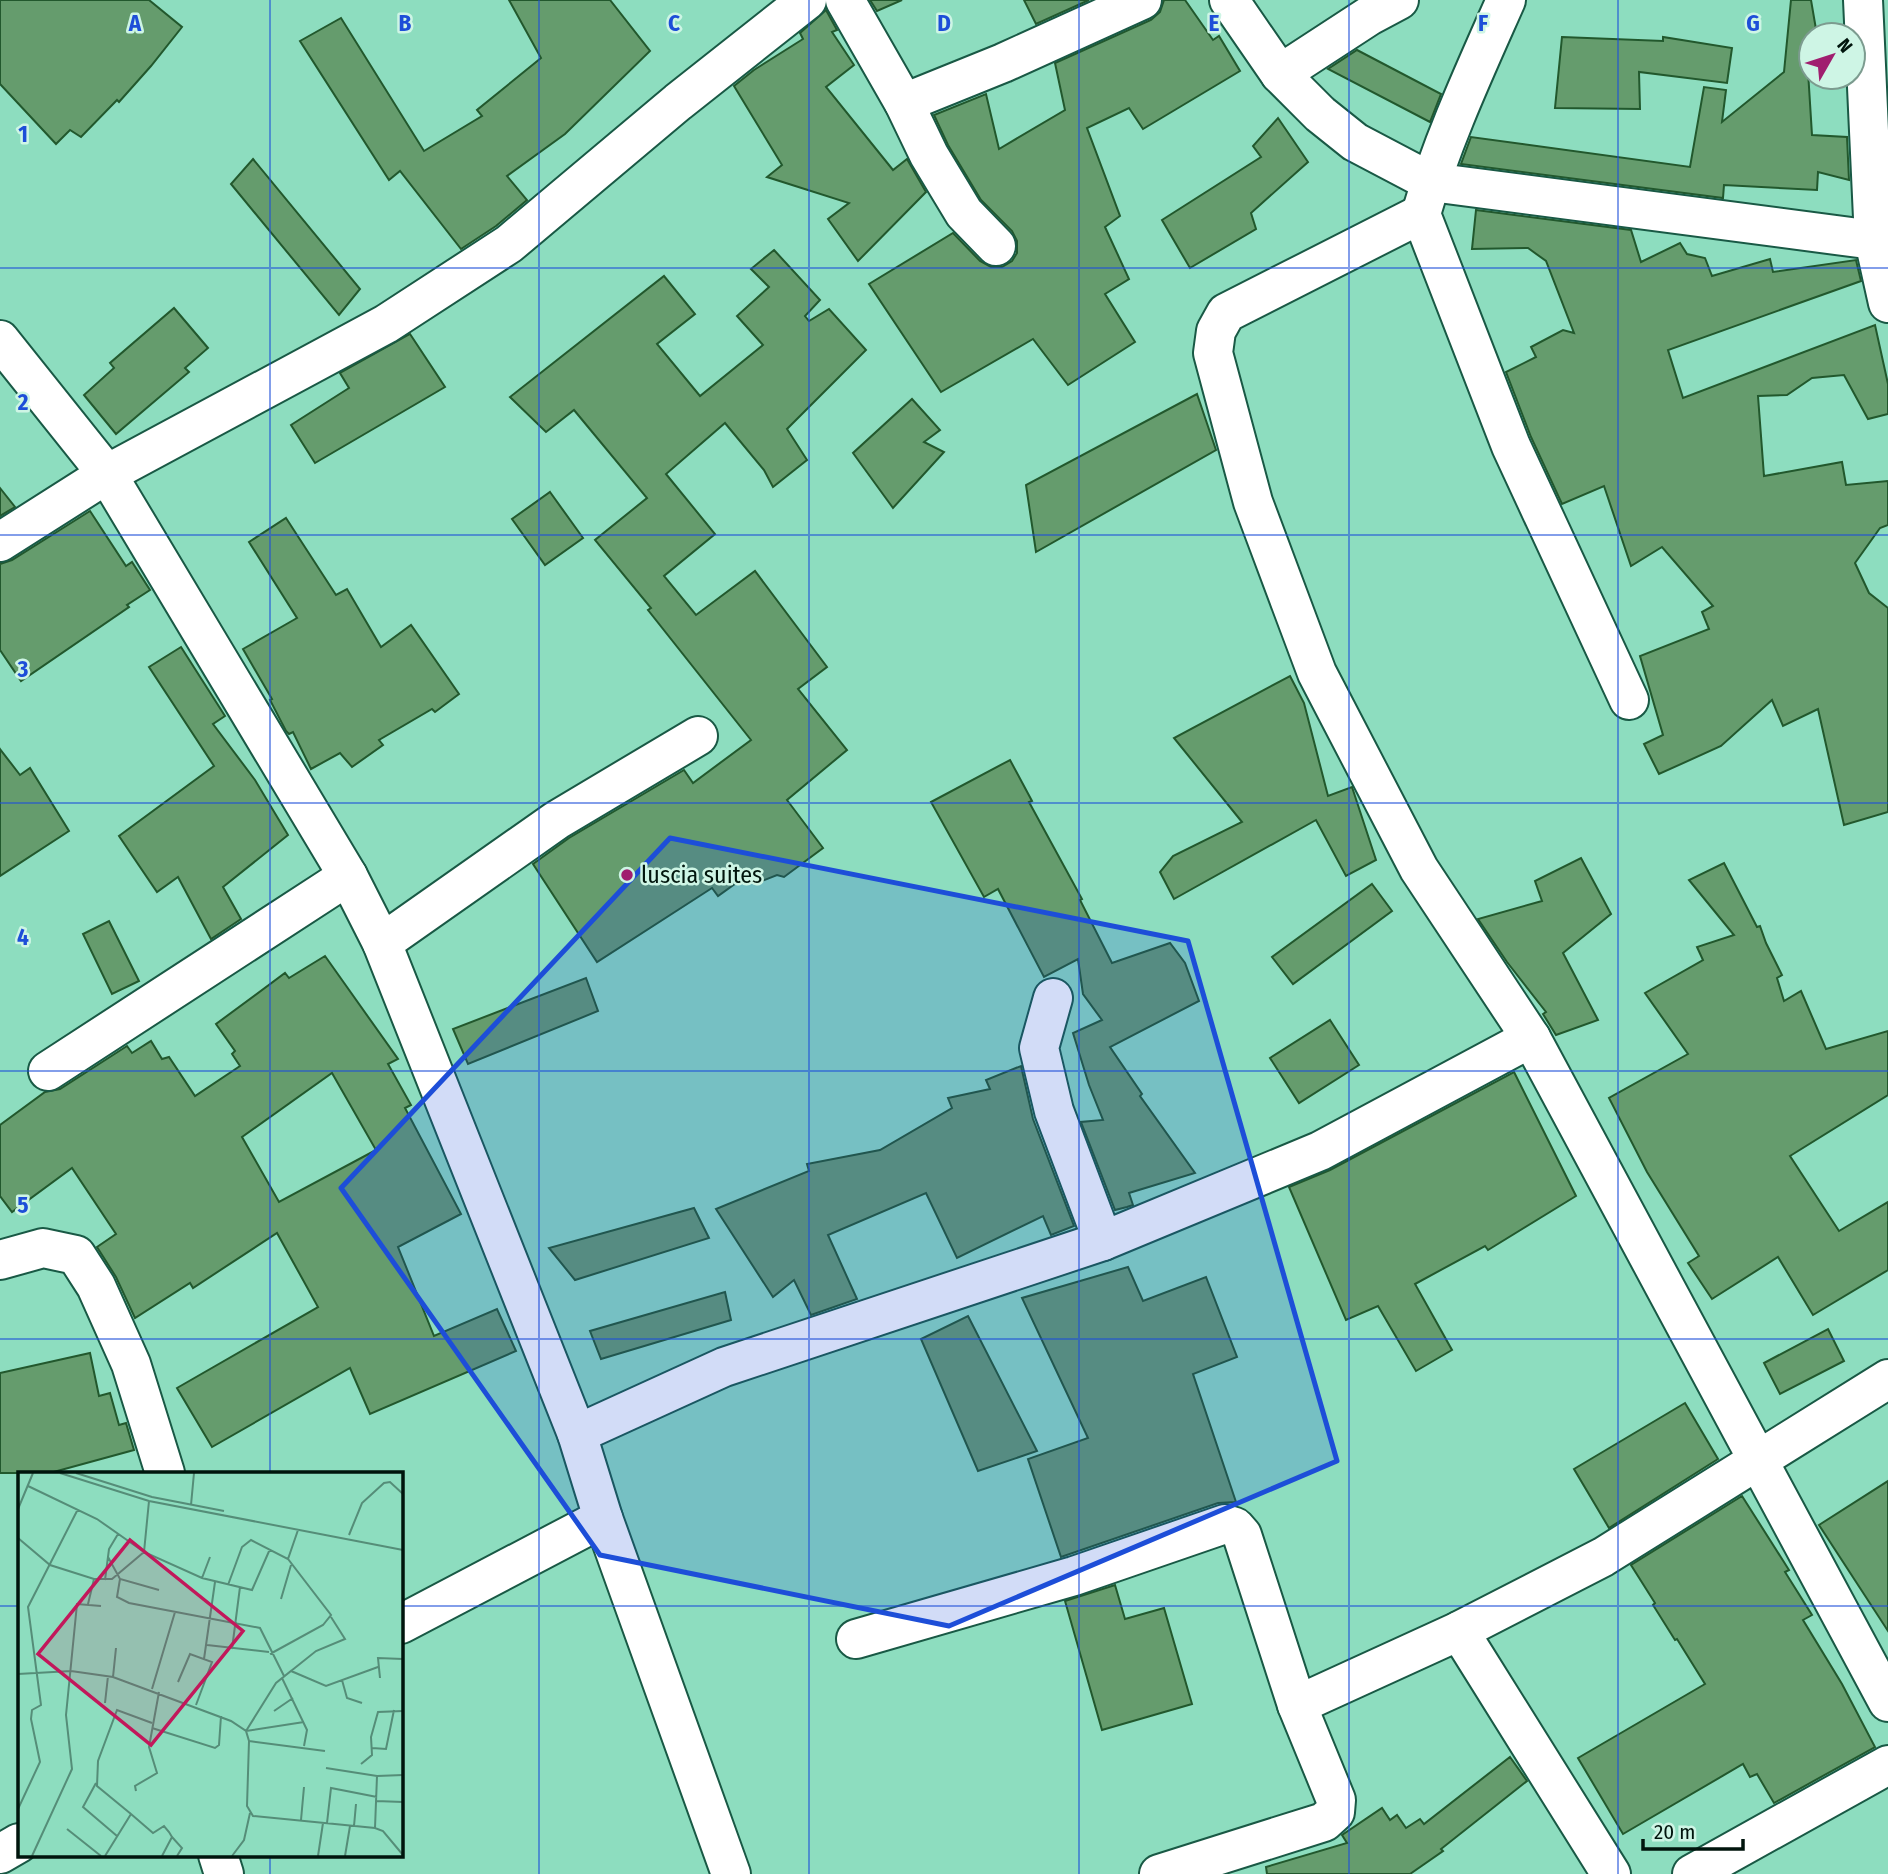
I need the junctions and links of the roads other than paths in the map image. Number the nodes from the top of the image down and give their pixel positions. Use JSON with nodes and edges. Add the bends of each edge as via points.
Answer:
{"nodes":[{"id":1,"x":807,"y":0,"type":"edge"},
{"id":2,"x":845,"y":0,"type":"edge"},
{"id":3,"x":1142,"y":0,"type":"edge"},
{"id":4,"x":1229,"y":0,"type":"edge"},
{"id":5,"x":1399,"y":0,"type":"edge"},
{"id":6,"x":1506,"y":0,"type":"edge"},
{"id":7,"x":1863,"y":0,"type":"edge"},
{"id":8,"x":1280,"y":74,"type":"junction"},
{"id":9,"x":904,"y":103,"type":"junction"},
{"id":10,"x":1426,"y":198,"type":"junction"},
{"id":11,"x":1881,"y":236,"type":"edge"},
{"id":12,"x":996,"y":246,"type":"dead end"},
{"id":13,"x":1888,"y":303,"type":"edge"},
{"id":14,"x":0,"y":340,"type":"edge"},
{"id":15,"x":107,"y":474,"type":"junction"},
{"id":16,"x":0,"y":542,"type":"edge"},
{"id":17,"x":1629,"y":700,"type":"dead end"},
{"id":18,"x":698,"y":736,"type":"dead end"},
{"id":19,"x":348,"y":876,"type":"junction"},
{"id":20,"x":382,"y":943,"type":"junction"},
{"id":21,"x":1053,"y":998,"type":"dead end"},
{"id":22,"x":1531,"y":1038,"type":"junction"},
{"id":23,"x":48,"y":1071,"type":"dead end"},
{"id":24,"x":1103,"y":1241,"type":"junction"},
{"id":25,"x":0,"y":1260,"type":"edge"},
{"id":26,"x":1888,"y":1379,"type":"edge"},
{"id":27,"x":577,"y":1434,"type":"junction"},
{"id":28,"x":1757,"y":1462,"type":"junction"},
{"id":29,"x":165,"y":1472,"type":"edge"},
{"id":30,"x":603,"y":1518,"type":"junction"},
{"id":31,"x":402,"y":1623,"type":"edge"},
{"id":32,"x":1459,"y":1631,"type":"junction"},
{"id":33,"x":856,"y":1639,"type":"dead end"},
{"id":34,"x":1888,"y":1702,"type":"edge"},
{"id":35,"x":1297,"y":1705,"type":"junction"},
{"id":36,"x":1888,"y":1765,"type":"edge"},
{"id":37,"x":18,"y":1844,"type":"edge"},
{"id":38,"x":0,"y":1854,"type":"edge"},
{"id":39,"x":218,"y":1856,"type":"edge"},
{"id":40,"x":224,"y":1874,"type":"edge"},
{"id":41,"x":731,"y":1874,"type":"edge"},
{"id":42,"x":1159,"y":1874,"type":"edge"},
{"id":43,"x":1611,"y":1874,"type":"edge"},
{"id":44,"x":1692,"y":1874,"type":"edge"}],
"edges":[{"from":1,"to":15,"type":"street","via":[[509,244],[386,324]]},
{"from":2,"to":9,"type":"street"},
{"from":3,"to":9,"type":"street","via":[[1003,64]]},
{"from":4,"to":8,"type":"street"},
{"from":5,"to":8,"type":"street"},
{"from":6,"to":10,"type":"street"},
{"from":7,"to":11,"type":"street"},
{"from":8,"to":10,"type":"street","via":[[1320,114]]},
{"from":9,"to":12,"type":"street","via":[[964,213]]},
{"from":10,"to":11,"type":"street"},
{"from":10,"to":17,"type":"street","via":[[1511,446]]},
{"from":10,"to":22,"type":"street","via":[[1226,313],[1216,331],[1213,353],[1253,502],[1317,673],[1419,869]]},
{"from":11,"to":13,"type":"street"},
{"from":14,"to":15,"type":"street"},
{"from":15,"to":16,"type":"street"},
{"from":15,"to":19,"type":"street"},
{"from":18,"to":20,"type":"street","via":[[557,820]]},
{"from":19,"to":20,"type":"street"},
{"from":19,"to":23,"type":"street"},
{"from":20,"to":27,"type":"street"},
{"from":21,"to":24,"type":"street","via":[[1039,1048],[1054,1111]]},
{"from":22,"to":24,"type":"street","via":[[1320,1151]]},
{"from":22,"to":28,"type":"street"},
{"from":24,"to":27,"type":"street","via":[[724,1367]]},
{"from":25,"to":29,"type":"street","via":[[43,1248],[76,1255],[96,1286],[131,1364]]},
{"from":26,"to":28,"type":"street"},
{"from":27,"to":30,"type":"street"},
{"from":28,"to":32,"type":"street","via":[[1603,1557]]},
{"from":28,"to":34,"type":"street"},
{"from":30,"to":31,"type":"street"},
{"from":30,"to":41,"type":"street"},
{"from":32,"to":35,"type":"street"},
{"from":32,"to":43,"type":"street"},
{"from":33,"to":35,"type":"street","via":[[1074,1576],[1225,1524],[1242,1535]]},
{"from":35,"to":42,"type":"street","via":[[1336,1800],[1335,1812],[1324,1822]]},
{"from":36,"to":44,"type":"street"},
{"from":37,"to":38,"type":"street"},
{"from":39,"to":40,"type":"street"}]}
